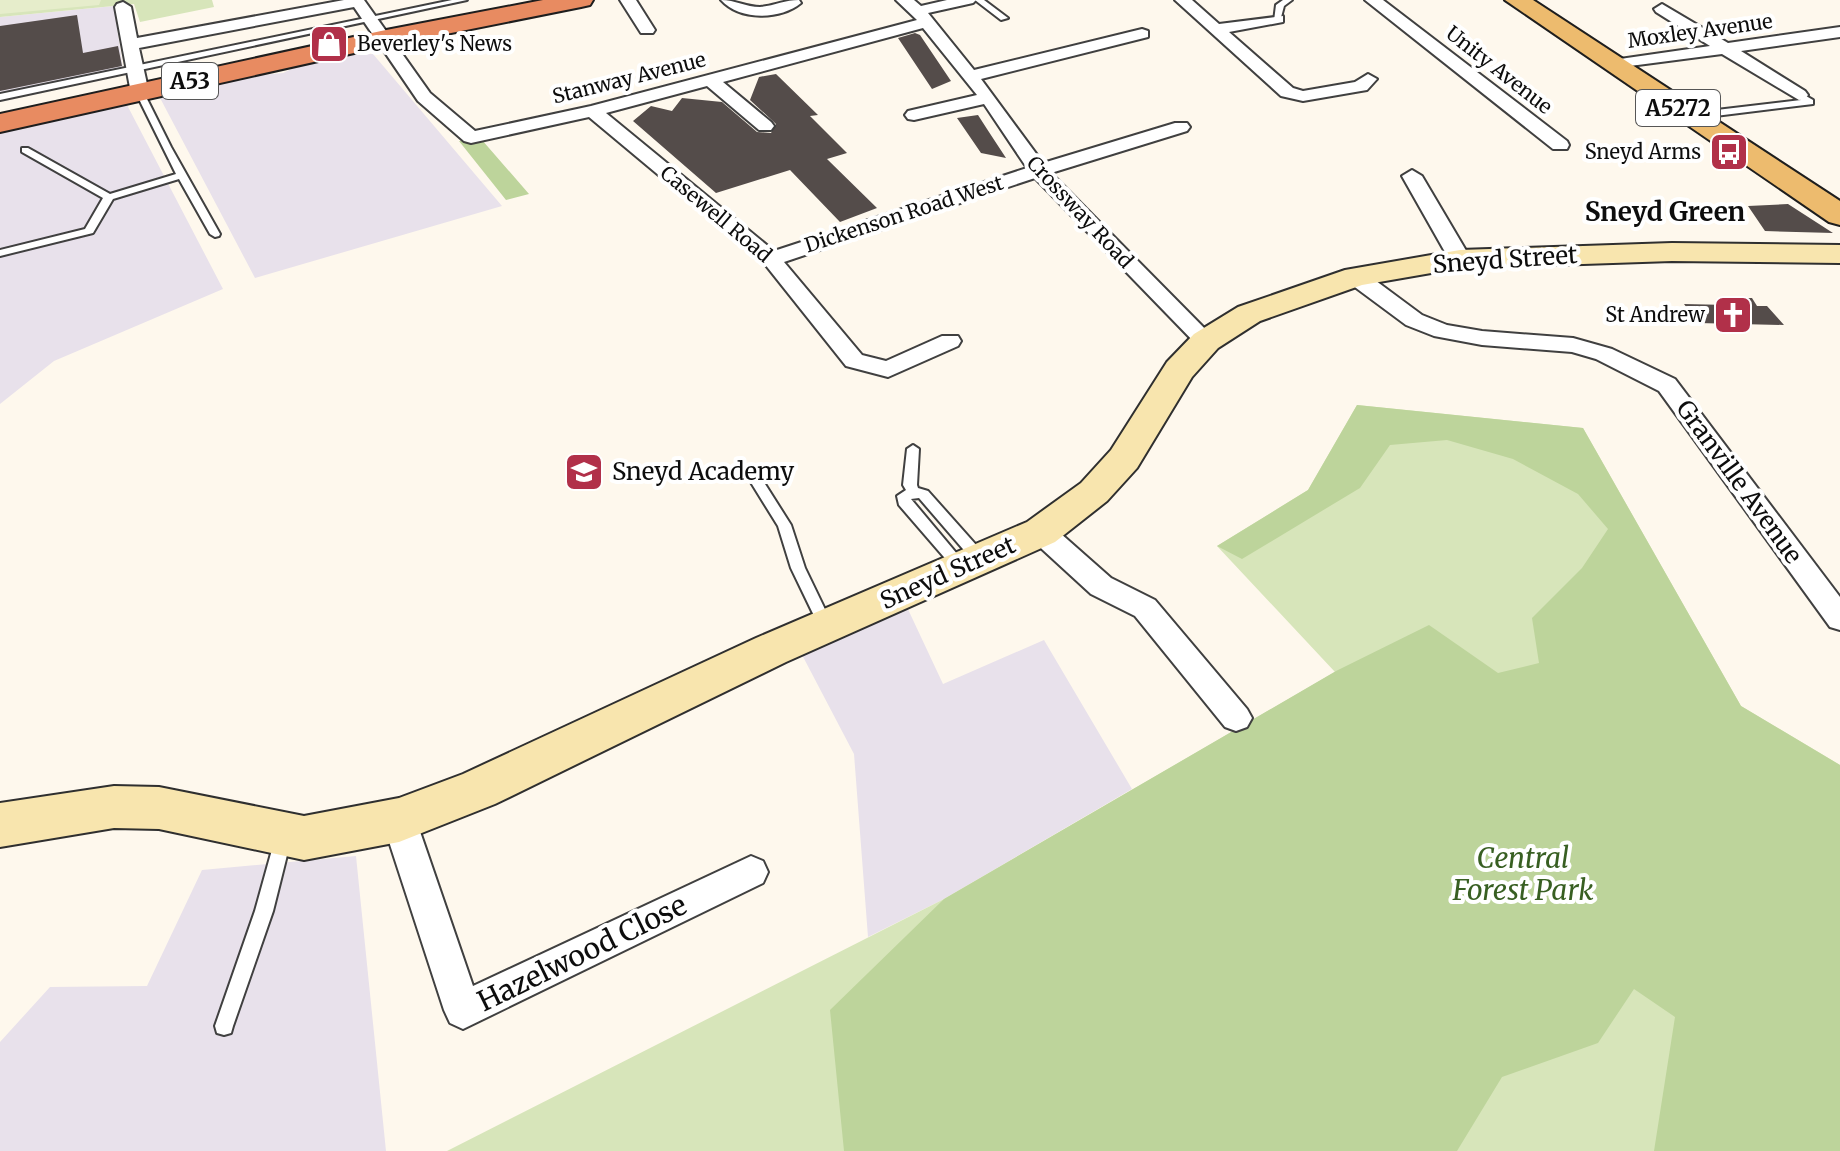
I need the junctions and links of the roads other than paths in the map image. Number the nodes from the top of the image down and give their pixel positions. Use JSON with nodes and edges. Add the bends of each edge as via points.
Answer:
{"nodes":[{"id":1,"x":463,"y":0,"type":"edge"},
{"id":2,"x":581,"y":0,"type":"edge"},
{"id":3,"x":628,"y":0,"type":"edge"},
{"id":4,"x":729,"y":0,"type":"edge"},
{"id":5,"x":968,"y":0,"type":"edge"},
{"id":6,"x":979,"y":0,"type":"edge"},
{"id":7,"x":1183,"y":0,"type":"edge"},
{"id":8,"x":1288,"y":0,"type":"edge"},
{"id":9,"x":1373,"y":0,"type":"edge"},
{"id":10,"x":1517,"y":0,"type":"edge"},
{"id":11,"x":793,"y":3,"type":"dead end"},
{"id":12,"x":123,"y":7,"type":"dead end"},
{"id":13,"x":1662,"y":9,"type":"dead end"},
{"id":14,"x":916,"y":11,"type":"edge"},
{"id":15,"x":1004,"y":18,"type":"dead end"},
{"id":16,"x":1277,"y":19,"type":"joint"},
{"id":17,"x":375,"y":29,"type":"junction"},
{"id":18,"x":1217,"y":29,"type":"junction"},
{"id":19,"x":647,"y":30,"type":"dead end"},
{"id":20,"x":1840,"y":32,"type":"edge"},
{"id":21,"x":1142,"y":34,"type":"dead end"},
{"id":22,"x":1821,"y":35,"type":"junction"},
{"id":23,"x":129,"y":45,"type":"junction"},
{"id":24,"x":1840,"y":46,"type":"edge"},
{"id":25,"x":1728,"y":49,"type":"junction"},
{"id":26,"x":1613,"y":65,"type":"junction"},
{"id":27,"x":971,"y":76,"type":"junction"},
{"id":28,"x":1368,"y":79,"type":"dead end"},
{"id":29,"x":710,"y":80,"type":"junction"},
{"id":30,"x":137,"y":81,"type":"junction"},
{"id":31,"x":1799,"y":95,"type":"joint"},
{"id":32,"x":0,"y":97,"type":"edge"},
{"id":33,"x":988,"y":98,"type":"junction"},
{"id":34,"x":593,"y":111,"type":"junction"},
{"id":35,"x":914,"y":115,"type":"dead end"},
{"id":36,"x":1691,"y":116,"type":"junction"},
{"id":37,"x":0,"y":123,"type":"edge"},
{"id":38,"x":765,"y":126,"type":"dead end"},
{"id":39,"x":1181,"y":127,"type":"dead end"},
{"id":40,"x":1560,"y":145,"type":"dead end"},
{"id":41,"x":25,"y":150,"type":"dead end"},
{"id":42,"x":1038,"y":170,"type":"junction"},
{"id":43,"x":182,"y":175,"type":"junction"},
{"id":44,"x":1412,"y":176,"type":"dead end"},
{"id":45,"x":109,"y":197,"type":"junction"},
{"id":46,"x":1840,"y":215,"type":"edge"},
{"id":47,"x":215,"y":234,"type":"dead end"},
{"id":48,"x":0,"y":253,"type":"edge"},
{"id":49,"x":1840,"y":254,"type":"edge"},
{"id":50,"x":771,"y":259,"type":"junction"},
{"id":51,"x":1460,"y":259,"type":"junction"},
{"id":52,"x":1356,"y":277,"type":"junction"},
{"id":53,"x":950,"y":341,"type":"dead end"},
{"id":54,"x":1206,"y":341,"type":"junction"},
{"id":55,"x":913,"y":449,"type":"dead end"},
{"id":56,"x":753,"y":476,"type":"dead end"},
{"id":57,"x":914,"y":492,"type":"junction"},
{"id":58,"x":1041,"y":532,"type":"junction"},
{"id":59,"x":971,"y":563,"type":"junction"},
{"id":60,"x":1840,"y":619,"type":"edge"},
{"id":61,"x":826,"y":626,"type":"junction"},
{"id":62,"x":1236,"y":718,"type":"dead end"},
{"id":63,"x":399,"y":820,"type":"junction"},
{"id":64,"x":0,"y":825,"type":"edge"},
{"id":65,"x":284,"y":835,"type":"junction"},
{"id":66,"x":751,"y":872,"type":"dead end"},
{"id":67,"x":224,"y":1026,"type":"dead end"}],
"edges":[{"from":1,"to":17,"type":"lane"},
{"from":2,"to":17,"type":"highway","number":"A53"},
{"from":3,"to":19,"type":"street"},
{"from":4,"to":11,"type":"street","via":[[741,11],[759,13]]},
{"from":5,"to":14,"type":"street","name":"Stanway Avenue"},
{"from":6,"to":15,"type":"lane"},
{"from":7,"to":18,"type":"street"},
{"from":8,"to":16,"type":"lane","via":[[1280,5]]},
{"from":9,"to":40,"type":"street","name":"Unity Avenue"},
{"from":10,"to":26,"type":"main road","number":"A5272"},
{"from":12,"to":23,"type":"street"},
{"from":13,"to":25,"type":"street"},
{"from":14,"to":27,"type":"street","name":"Crossway Road"},
{"from":14,"to":29,"type":"street","name":"Stanway Avenue"},
{"from":16,"to":18,"type":"street"},
{"from":17,"to":23,"type":"street","via":[[358,2]]},
{"from":17,"to":30,"type":"lane"},
{"from":17,"to":30,"type":"highway","number":"A53","via":[[266,70]]},
{"from":17,"to":34,"type":"street","name":"Stanway Avenue","via":[[424,97],[471,137]]},
{"from":18,"to":28,"type":"street","via":[[1287,92],[1303,96],[1361,86]]},
{"from":20,"to":22,"type":"street","name":"Moxley Avenue"},
{"from":21,"to":27,"type":"street"},
{"from":22,"to":24,"type":"street"},
{"from":22,"to":25,"type":"street","name":"Moxley Avenue"},
{"from":23,"to":30,"type":"street"},
{"from":25,"to":26,"type":"street","name":"Moxley Avenue"},
{"from":25,"to":31,"type":"street"},
{"from":26,"to":36,"type":"main road","number":"A5272"},
{"from":27,"to":33,"type":"street","name":"Crossway Road"},
{"from":29,"to":34,"type":"street","name":"Stanway Avenue"},
{"from":29,"to":38,"type":"street"},
{"from":30,"to":32,"type":"lane"},
{"from":30,"to":37,"type":"highway","number":"A53"},
{"from":30,"to":43,"type":"lane"},
{"from":31,"to":36,"type":"lane","via":[[1810,102]]},
{"from":33,"to":35,"type":"street"},
{"from":33,"to":42,"type":"street","name":"Crossway Road"},
{"from":34,"to":50,"type":"street","name":"Casewell Road"},
{"from":36,"to":46,"type":"main road","number":"A5272"},
{"from":39,"to":42,"type":"street","name":"Dickenson Road West"},
{"from":41,"to":45,"type":"lane"},
{"from":42,"to":50,"type":"street","name":"Dickenson Road West"},
{"from":42,"to":54,"type":"street","name":"Crossway Road"},
{"from":43,"to":45,"type":"lane"},
{"from":43,"to":47,"type":"lane"},
{"from":44,"to":51,"type":"street"},
{"from":45,"to":48,"type":"lane","via":[[89,231]]},
{"from":49,"to":51,"type":"street","name":"Sneyd Street","via":[[1672,252]]},
{"from":50,"to":53,"type":"street","name":"Casewell Road","via":[[854,361],[888,369]]},
{"from":51,"to":52,"type":"street","name":"Sneyd Street"},
{"from":52,"to":54,"type":"street","name":"Sneyd Street","via":[[1270,305]]},
{"from":52,"to":60,"type":"street","name":"Granville Avenue","via":[[1414,320],[1442,331],[1573,345],[1667,385]]},
{"from":54,"to":58,"type":"street","name":"Sneyd Street","via":[[1179,370],[1124,459],[1094,492]]},
{"from":55,"to":57,"type":"lane"},
{"from":56,"to":61,"type":"lane","via":[[784,525]]},
{"from":57,"to":59,"type":"lane","via":[[923,494]]},
{"from":57,"to":59,"type":"lane","via":[[904,496],[904,502]]},
{"from":58,"to":59,"type":"street","name":"Sneyd Street"},
{"from":58,"to":62,"type":"street","via":[[1101,586],[1145,608]]},
{"from":59,"to":61,"type":"street","name":"Sneyd Street"},
{"from":61,"to":63,"type":"street","name":"Sneyd Street","via":[[479,789]]},
{"from":63,"to":65,"type":"street","name":"Sneyd Street","via":[[304,838]]},
{"from":63,"to":66,"type":"street","name":"Hazelwood Close","via":[[463,1010]]},
{"from":64,"to":65,"type":"street","name":"Sneyd Street","via":[[114,807],[159,808]]},
{"from":65,"to":67,"type":"lane"}]}
